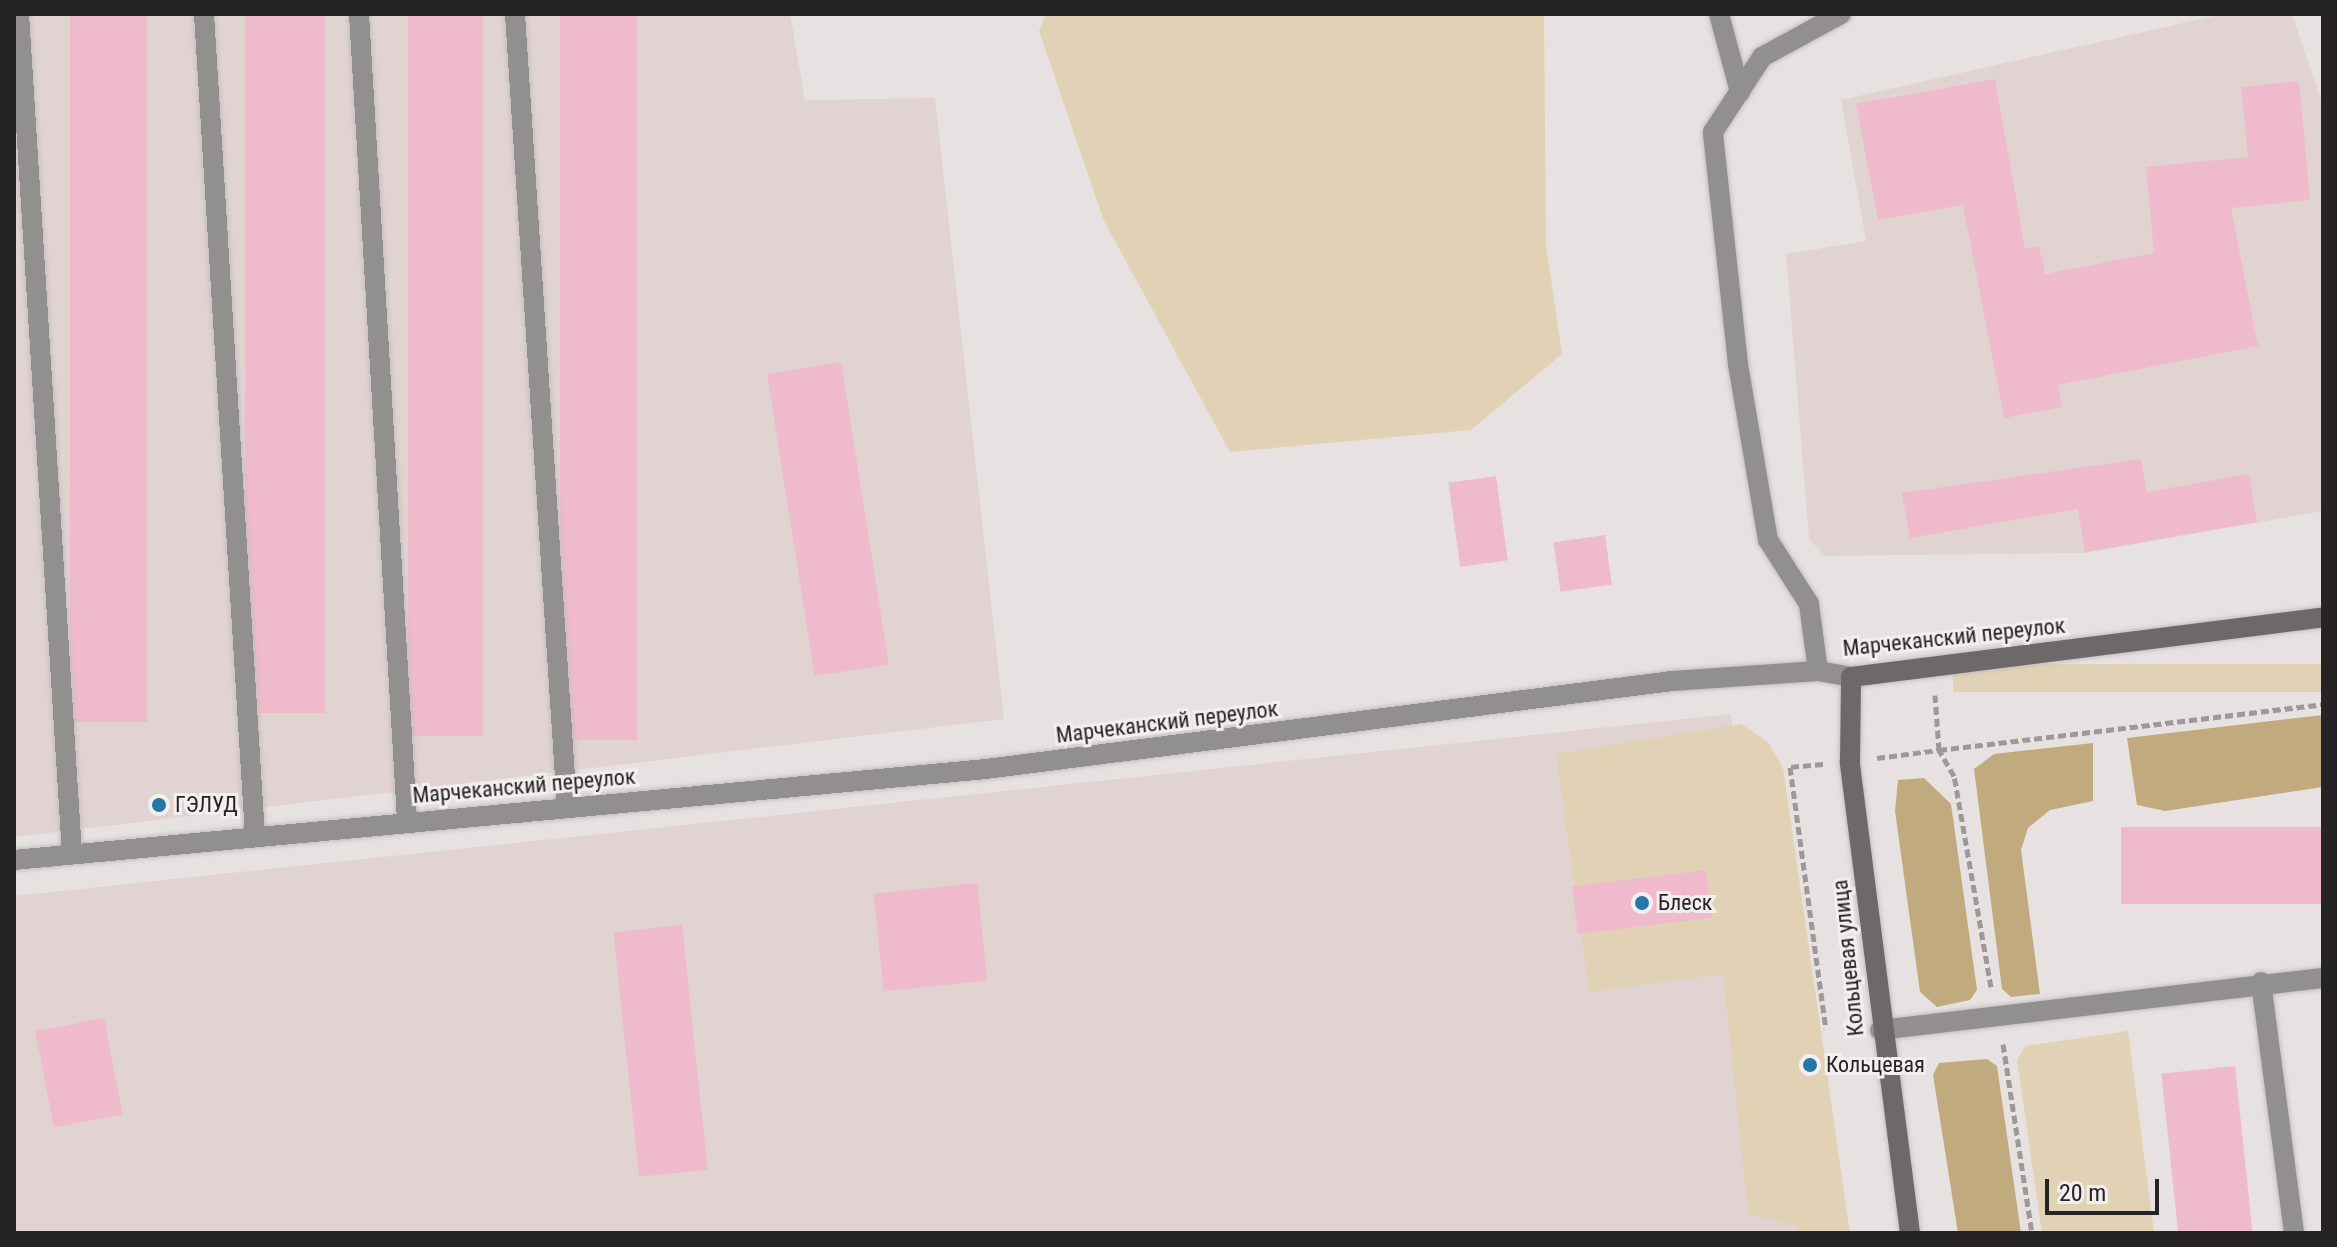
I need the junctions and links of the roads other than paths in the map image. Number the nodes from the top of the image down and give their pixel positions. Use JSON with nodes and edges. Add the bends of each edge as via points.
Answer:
{"nodes":[{"id":1,"x":19,"y":14,"type":"edge"},
{"id":2,"x":204,"y":14,"type":"edge"},
{"id":3,"x":359,"y":14,"type":"edge"},
{"id":4,"x":515,"y":14,"type":"edge"},
{"id":5,"x":1719,"y":14,"type":"edge"},
{"id":6,"x":1841,"y":14,"type":"edge"},
{"id":7,"x":1740,"y":92,"type":"junction"},
{"id":8,"x":2323,"y":617,"type":"edge"},
{"id":9,"x":1818,"y":671,"type":"junction"},
{"id":10,"x":1851,"y":677,"type":"junction"},
{"id":11,"x":567,"y":807,"type":"junction"},
{"id":12,"x":407,"y":820,"type":"junction"},
{"id":13,"x":255,"y":835,"type":"junction"},
{"id":14,"x":72,"y":854,"type":"junction"},
{"id":15,"x":14,"y":860,"type":"edge"},
{"id":16,"x":2323,"y":978,"type":"edge"},
{"id":17,"x":2261,"y":982,"type":"junction"},
{"id":18,"x":1880,"y":1030,"type":"junction"},
{"id":19,"x":1910,"y":1233,"type":"edge"},
{"id":20,"x":2294,"y":1233,"type":"edge"}],
"edges":[{"from":1,"to":14,"type":"street"},
{"from":2,"to":13,"type":"street"},
{"from":3,"to":12,"type":"street"},
{"from":4,"to":11,"type":"street"},
{"from":5,"to":7,"type":"street"},
{"from":6,"to":7,"type":"street","via":[[1762,57]]},
{"from":7,"to":9,"type":"street","via":[[1713,132],[1738,364],[1768,540],[1809,604]]},
{"from":8,"to":10,"type":"main road","name":"Марчеканский переулок"},
{"from":9,"to":10,"type":"street","name":"Марчеканский переулок"},
{"from":9,"to":11,"type":"street","name":"Марчеканский переулок","via":[[1522,698],[986,769]]},
{"from":10,"to":18,"type":"main road","name":"Кольцевая улица","via":[[1850,762]]},
{"from":11,"to":12,"type":"street","name":"Марчеканский переулок"},
{"from":12,"to":13,"type":"street","name":"Марчеканский переулок"},
{"from":13,"to":14,"type":"street","name":"Марчеканский переулок"},
{"from":14,"to":15,"type":"street","name":"Марчеканский переулок"},
{"from":16,"to":17,"type":"street"},
{"from":17,"to":18,"type":"street"},
{"from":17,"to":20,"type":"street"},
{"from":18,"to":19,"type":"main road","name":"Кольцевая улица"}]}
